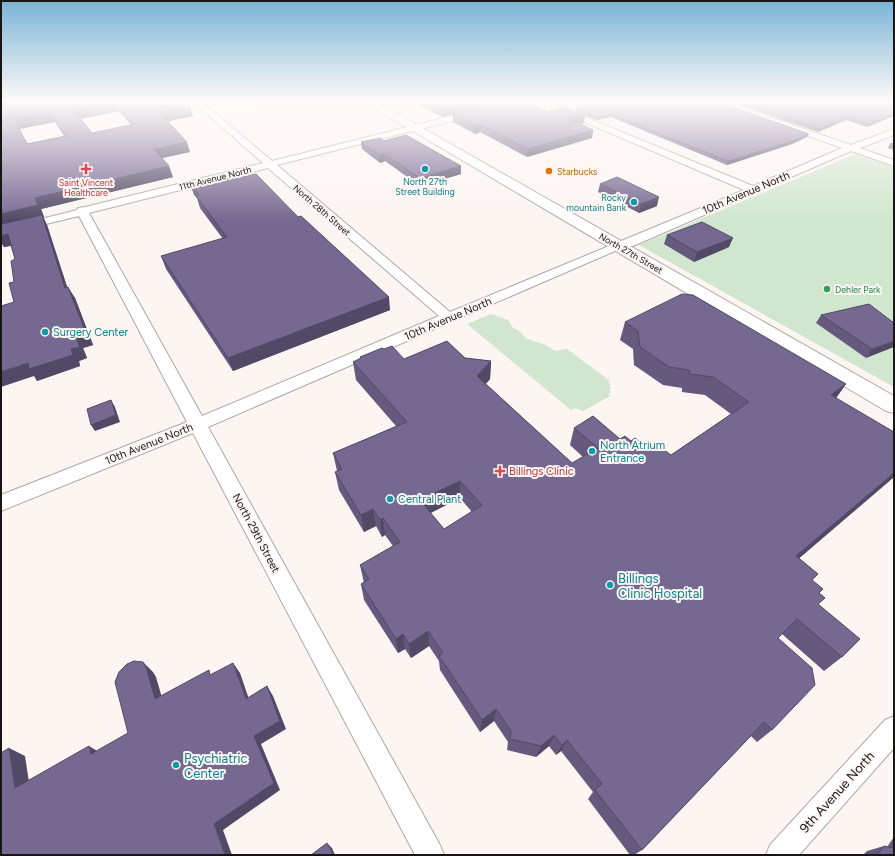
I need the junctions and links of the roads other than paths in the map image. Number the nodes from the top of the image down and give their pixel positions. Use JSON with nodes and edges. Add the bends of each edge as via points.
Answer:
{"nodes":[{"id":1,"x":242,"y":141,"type":"edge"},
{"id":2,"x":362,"y":141,"type":"edge"},
{"id":3,"x":437,"y":141,"type":"edge"},
{"id":4,"x":636,"y":141,"type":"edge"},
{"id":5,"x":830,"y":141,"type":"edge"},
{"id":6,"x":870,"y":141,"type":"edge"},
{"id":7,"x":851,"y":148,"type":"junction"},
{"id":8,"x":894,"y":163,"type":"edge"},
{"id":9,"x":269,"y":164,"type":"junction"},
{"id":10,"x":754,"y":190,"type":"junction"},
{"id":11,"x":82,"y":210,"type":"junction"},
{"id":12,"x":1,"y":232,"type":"edge"},
{"id":13,"x":619,"y":246,"type":"junction"},
{"id":14,"x":449,"y":318,"type":"junction"},
{"id":15,"x":894,"y":406,"type":"edge"},
{"id":16,"x":198,"y":424,"type":"junction"},
{"id":17,"x":1,"y":503,"type":"edge"},
{"id":18,"x":894,"y":729,"type":"edge"},
{"id":19,"x":430,"y":855,"type":"edge"},
{"id":20,"x":780,"y":855,"type":"edge"}],
"edges":[{"from":1,"to":9,"type":"street","name":"North 28th Street"},
{"from":2,"to":9,"type":"street","name":"11th Avenue North"},
{"from":3,"to":13,"type":"main road","name":"North 27th Street"},
{"from":4,"to":10,"type":"street"},
{"from":5,"to":7,"type":"street"},
{"from":6,"to":7,"type":"street","name":"10th Avenue North"},
{"from":7,"to":8,"type":"street"},
{"from":7,"to":10,"type":"street","name":"10th Avenue North"},
{"from":9,"to":11,"type":"street","name":"11th Avenue North"},
{"from":9,"to":14,"type":"street","name":"North 28th Street"},
{"from":10,"to":13,"type":"street","name":"10th Avenue North"},
{"from":11,"to":12,"type":"street","name":"11th Avenue North"},
{"from":11,"to":16,"type":"street","name":"North 29th Street"},
{"from":13,"to":14,"type":"street","name":"10th Avenue North"},
{"from":13,"to":15,"type":"main road","name":"North 27th Street"},
{"from":14,"to":16,"type":"street","name":"10th Avenue North"},
{"from":16,"to":17,"type":"street","name":"10th Avenue North"},
{"from":16,"to":19,"type":"street","name":"North 29th Street"},
{"from":18,"to":20,"type":"street","name":"9th Avenue North"}]}
